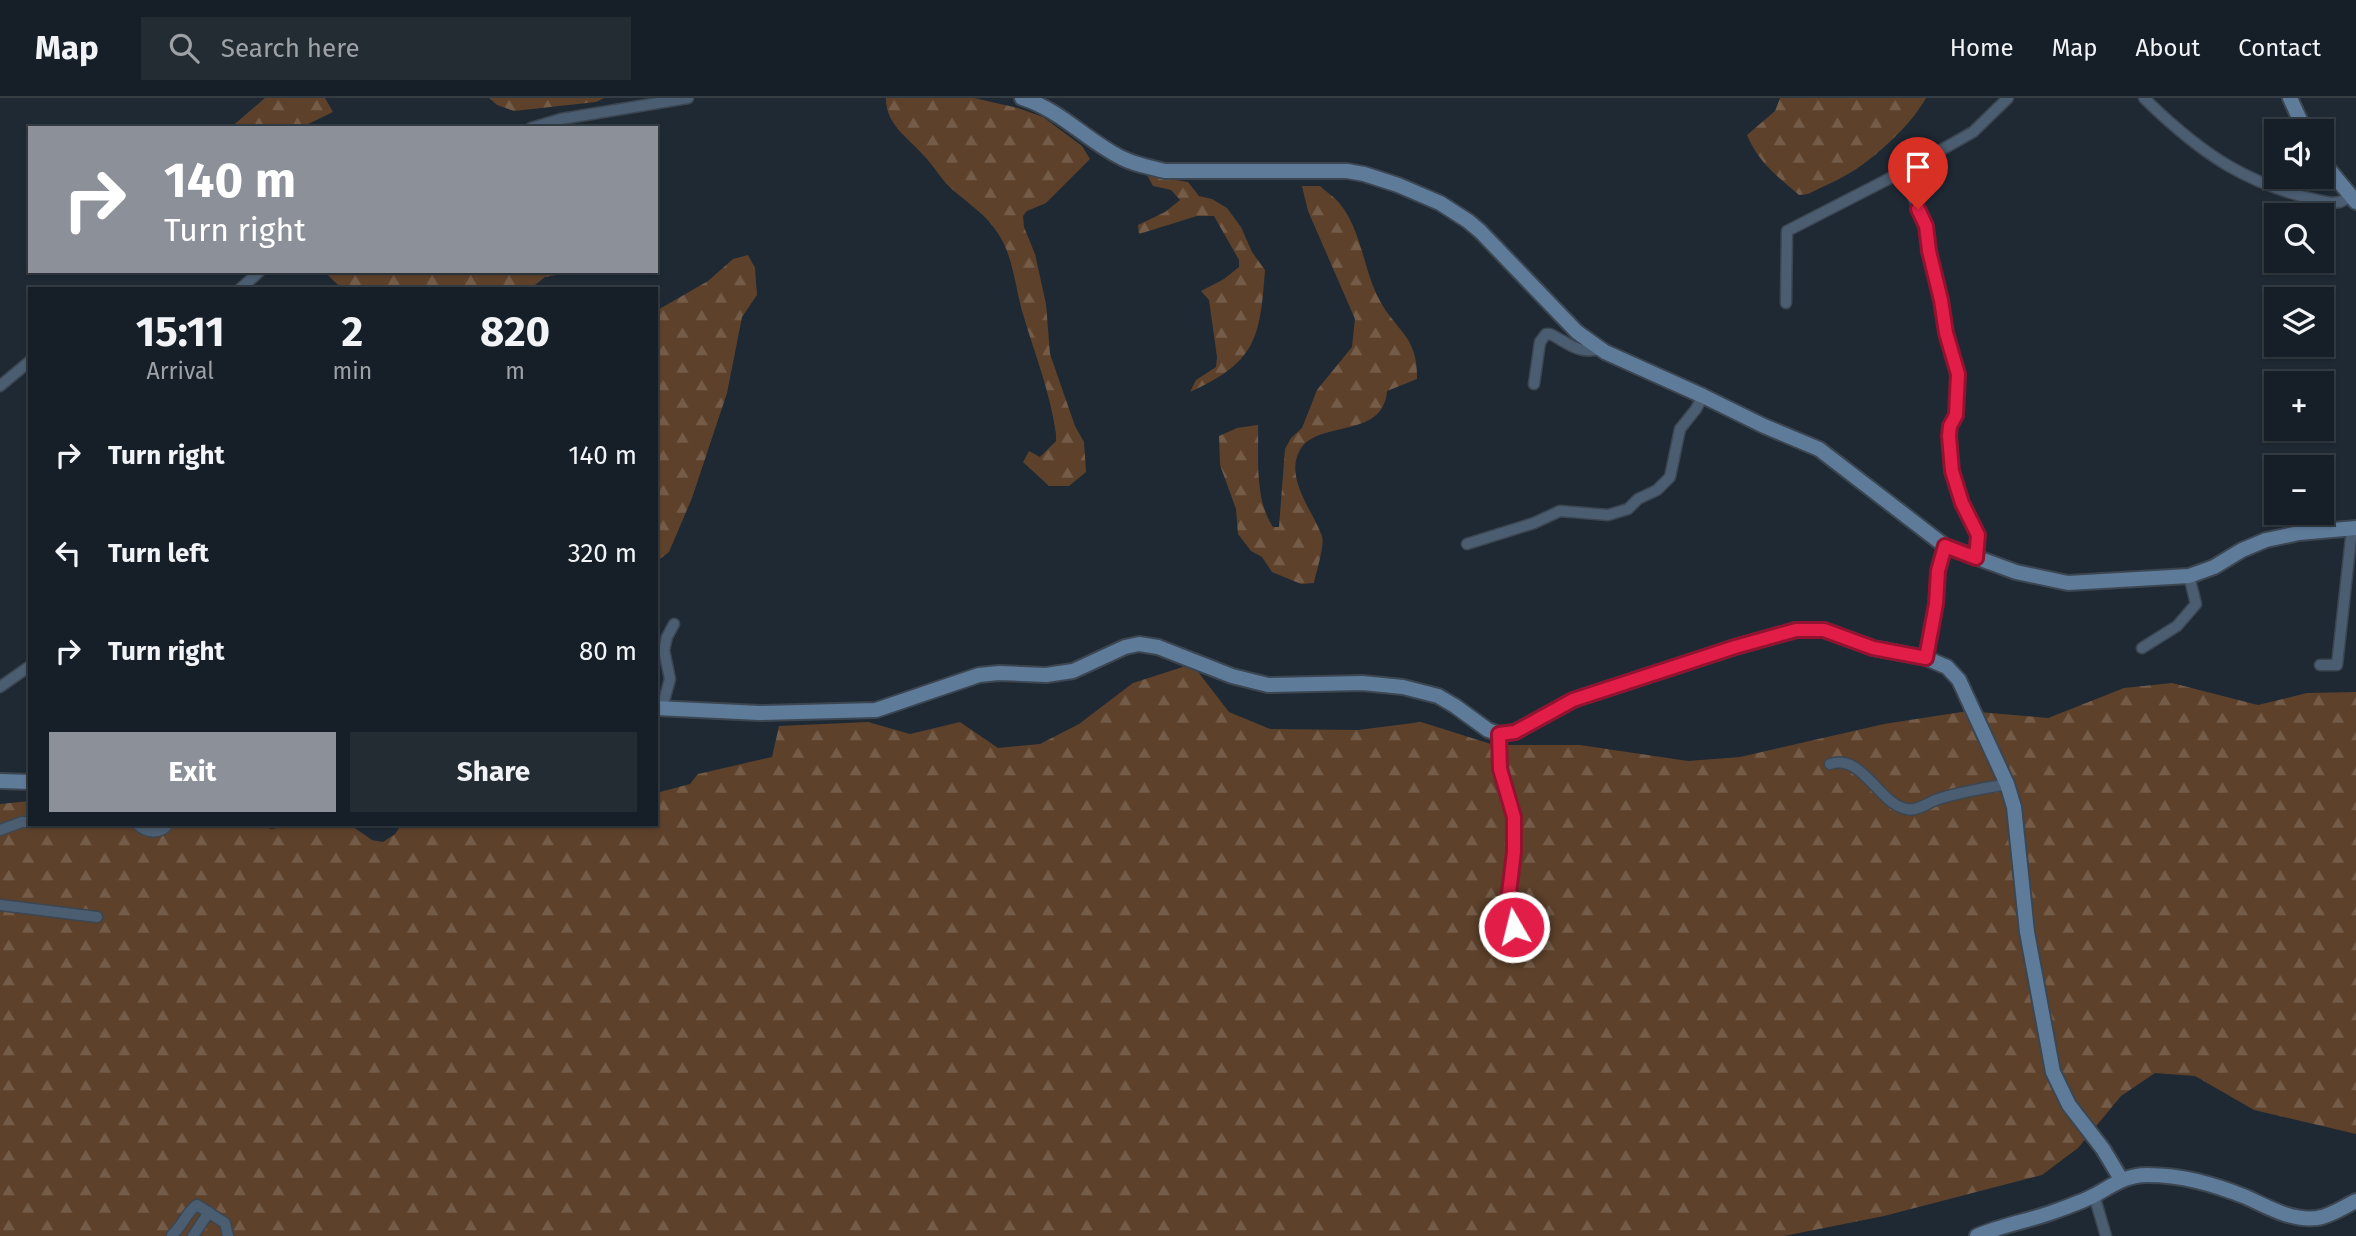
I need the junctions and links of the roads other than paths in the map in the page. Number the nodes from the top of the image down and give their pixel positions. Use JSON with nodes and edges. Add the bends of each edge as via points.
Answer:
{"nodes":[{"id":1,"x":688,"y":98,"type":"edge"},
{"id":2,"x":1022,"y":98,"type":"edge"},
{"id":3,"x":2008,"y":98,"type":"edge"},
{"id":4,"x":2144,"y":98,"type":"edge"},
{"id":5,"x":2290,"y":98,"type":"edge"},
{"id":6,"x":2300,"y":119,"type":"edge"},
{"id":7,"x":538,"y":126,"type":"edge"},
{"id":8,"x":1902,"y":172,"type":"junction"},
{"id":9,"x":2334,"y":176,"type":"edge"},
{"id":10,"x":2353,"y":200,"type":"edge"},
{"id":11,"x":258,"y":273,"type":"edge"},
{"id":12,"x":242,"y":287,"type":"edge"},
{"id":13,"x":1786,"y":303,"type":"dead end"},
{"id":14,"x":1601,"y":349,"type":"junction"},
{"id":15,"x":28,"y":363,"type":"edge"},
{"id":16,"x":1534,"y":384,"type":"dead end"},
{"id":17,"x":0,"y":386,"type":"edge"},
{"id":18,"x":1703,"y":396,"type":"junction"},
{"id":19,"x":2354,"y":528,"type":"edge"},
{"id":20,"x":1467,"y":544,"type":"dead end"},
{"id":21,"x":1945,"y":546,"type":"junction"},
{"id":22,"x":1976,"y":558,"type":"junction"},
{"id":23,"x":2189,"y":576,"type":"junction"},
{"id":24,"x":674,"y":624,"type":"dead end"},
{"id":25,"x":2142,"y":648,"type":"dead end"},
{"id":26,"x":1926,"y":658,"type":"junction"},
{"id":27,"x":2320,"y":665,"type":"dead end"},
{"id":28,"x":28,"y":667,"type":"edge"},
{"id":29,"x":0,"y":687,"type":"edge"},
{"id":30,"x":659,"y":708,"type":"edge"},
{"id":31,"x":1499,"y":734,"type":"junction"},
{"id":32,"x":1830,"y":764,"type":"dead end"},
{"id":33,"x":0,"y":781,"type":"edge"},
{"id":34,"x":28,"y":782,"type":"edge"},
{"id":35,"x":2007,"y":784,"type":"junction"},
{"id":36,"x":28,"y":822,"type":"edge"},
{"id":37,"x":141,"y":826,"type":"edge"},
{"id":38,"x":166,"y":826,"type":"edge"},
{"id":39,"x":0,"y":830,"type":"edge"},
{"id":40,"x":0,"y":905,"type":"edge"},
{"id":41,"x":97,"y":917,"type":"dead end"},
{"id":42,"x":1514,"y":927,"type":"dead end"},
{"id":43,"x":2121,"y":1179,"type":"junction"},
{"id":44,"x":2094,"y":1195,"type":"junction"},
{"id":45,"x":2356,"y":1201,"type":"edge"},
{"id":46,"x":209,"y":1212,"type":"junction"},
{"id":47,"x":172,"y":1235,"type":"edge"},
{"id":48,"x":193,"y":1236,"type":"edge"},
{"id":49,"x":228,"y":1236,"type":"edge"},
{"id":50,"x":1977,"y":1236,"type":"edge"},
{"id":51,"x":2106,"y":1236,"type":"edge"}],
"edges":[{"from":1,"to":7,"type":"street"},
{"from":2,"to":14,"type":"street","via":[[1046,107],[1124,159],[1146,167],[1165,171],[1347,172],[1418,193],[1468,221],[1577,332]]},
{"from":3,"to":8,"type":"street","via":[[1966,137]]},
{"from":4,"to":10,"type":"street","via":[[2212,158],[2256,181],[2331,203]]},
{"from":5,"to":6,"type":"street"},
{"from":8,"to":13,"type":"street","via":[[1787,231]]},
{"from":8,"to":22,"type":"street","via":[[1926,226],[1958,374],[1956,415],[1949,436],[1952,471],[1978,535]]},
{"from":9,"to":10,"type":"street"},
{"from":11,"to":12,"type":"street"},
{"from":14,"to":16,"type":"street","via":[[1582,351],[1546,334]]},
{"from":14,"to":18,"type":"street"},
{"from":15,"to":17,"type":"street"},
{"from":18,"to":20,"type":"street","via":[[1680,429],[1670,477],[1628,509],[1608,515],[1560,511]]},
{"from":18,"to":21,"type":"street","via":[[1819,449]]},
{"from":19,"to":23,"type":"street","via":[[2266,540]]},
{"from":19,"to":27,"type":"street","via":[[2337,665]]},
{"from":21,"to":22,"type":"street"},
{"from":21,"to":26,"type":"street"},
{"from":22,"to":23,"type":"street","via":[[2068,583]]},
{"from":23,"to":25,"type":"street","via":[[2196,604],[2177,626]]},
{"from":24,"to":30,"type":"street","via":[[664,650],[670,679]]},
{"from":26,"to":31,"type":"street","via":[[1873,648],[1824,630],[1796,630],[1573,700],[1515,732]]},
{"from":26,"to":35,"type":"street","via":[[1947,667],[1959,680]]},
{"from":28,"to":29,"type":"street"},
{"from":30,"to":31,"type":"street","via":[[760,713],[876,710],[979,675],[1073,671],[1139,644],[1269,685],[1381,684],[1433,694]]},
{"from":31,"to":42,"type":"street","via":[[1500,769],[1514,817],[1509,893]]},
{"from":32,"to":35,"type":"street","via":[[1855,767],[1907,809],[1948,795]]},
{"from":33,"to":34,"type":"street"},
{"from":35,"to":43,"type":"street","via":[[2050,1060],[2069,1105]]},
{"from":36,"to":39,"type":"street"},
{"from":37,"to":38,"type":"street","via":[[152,832]]},
{"from":40,"to":41,"type":"street"},
{"from":43,"to":44,"type":"street"},
{"from":43,"to":45,"type":"street","via":[[2147,1175],[2196,1180],[2299,1217],[2326,1216]]},
{"from":44,"to":50,"type":"street"},
{"from":44,"to":51,"type":"street"},
{"from":46,"to":47,"type":"street","via":[[193,1207]]},
{"from":46,"to":48,"type":"street"},
{"from":46,"to":49,"type":"street","via":[[225,1223]]}]}
